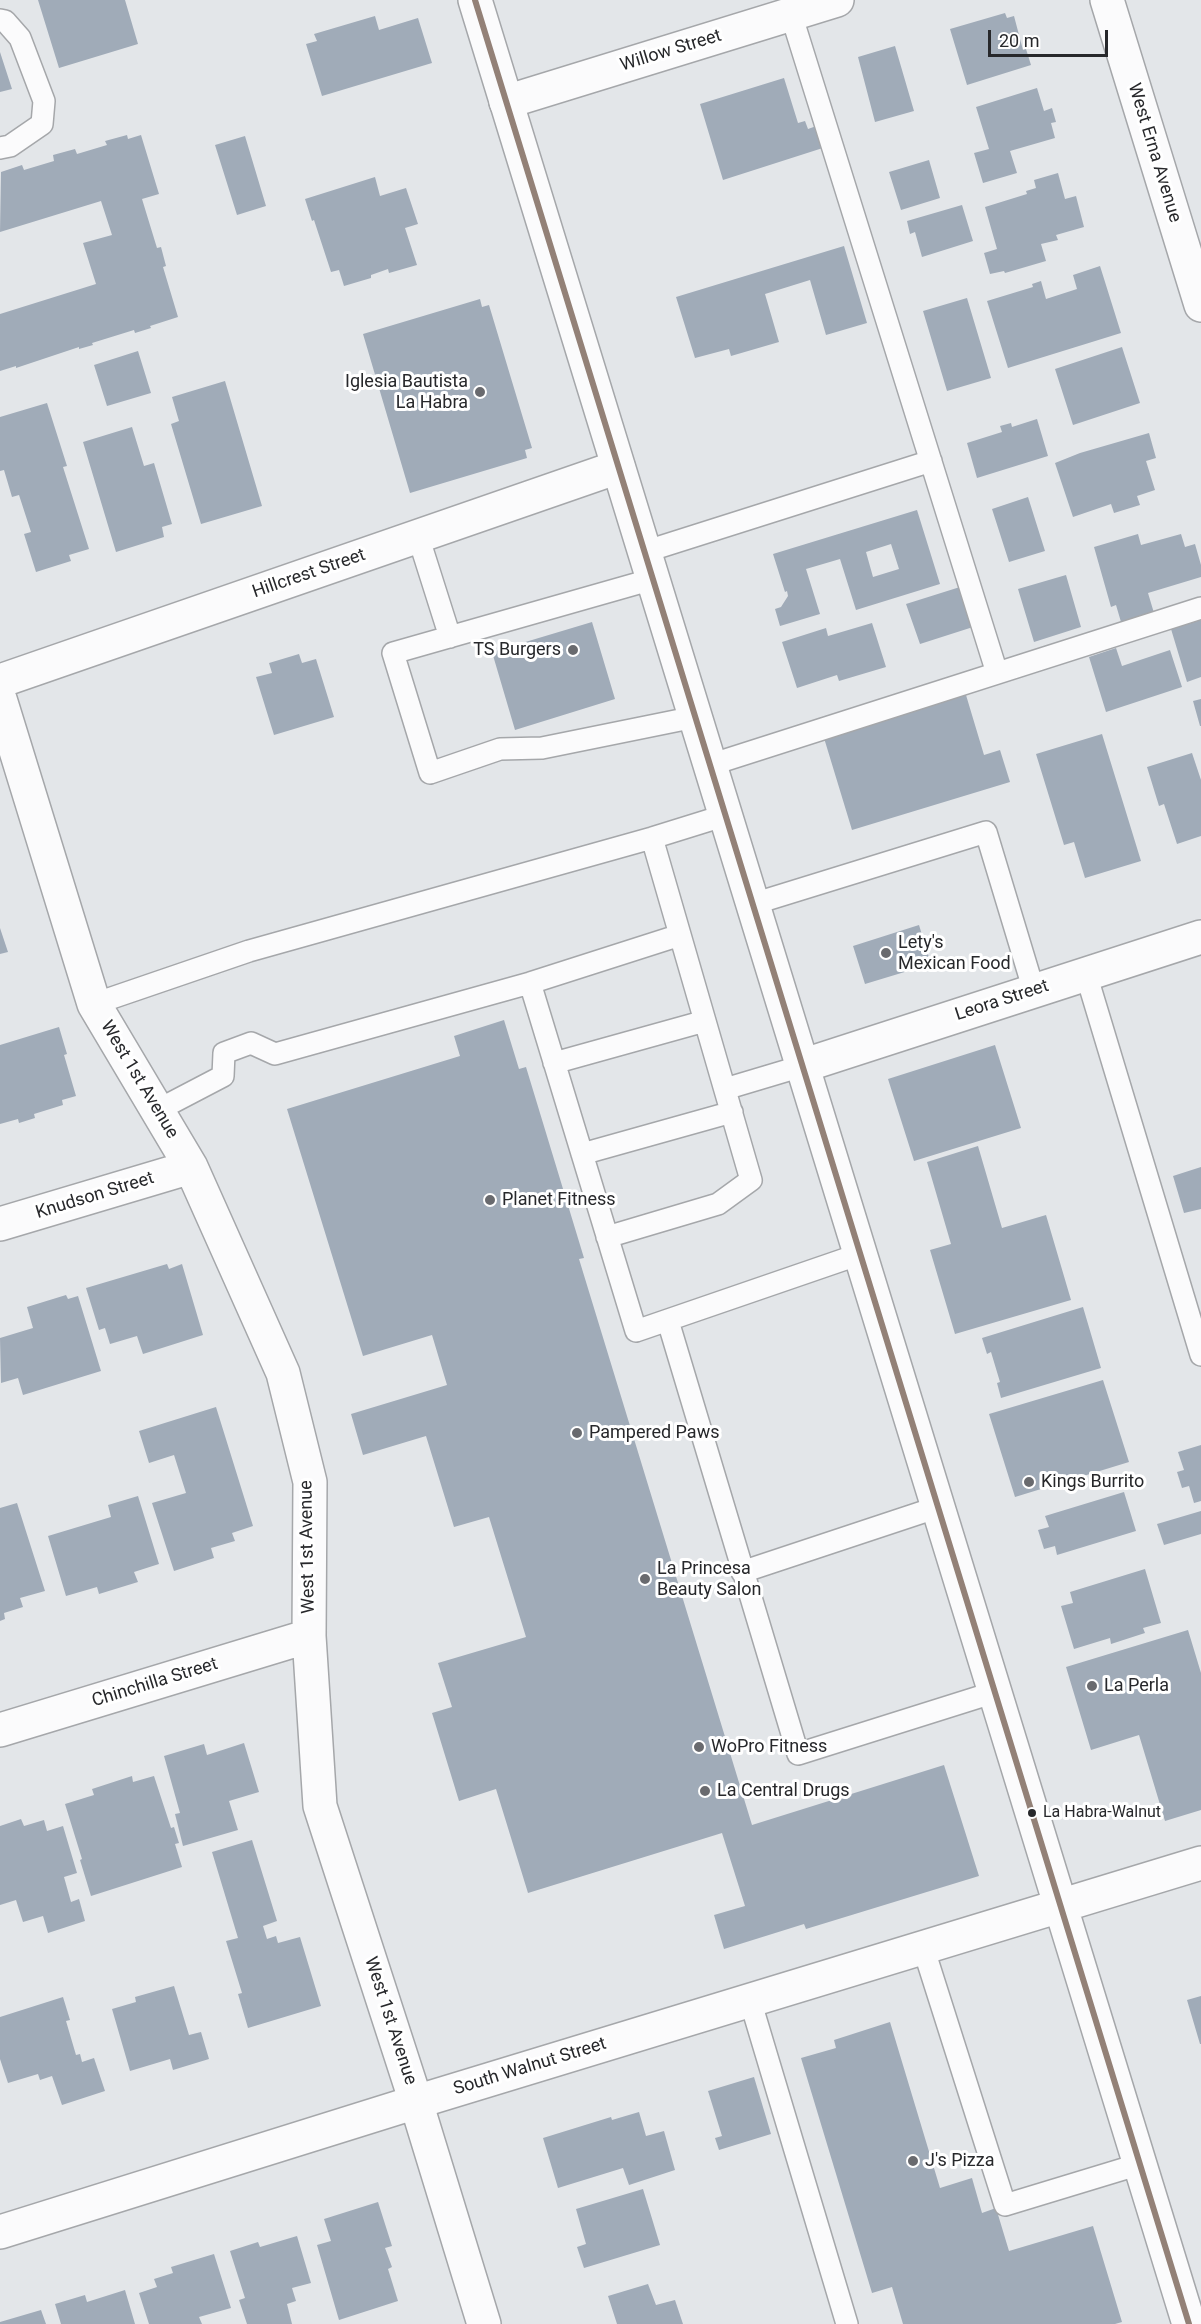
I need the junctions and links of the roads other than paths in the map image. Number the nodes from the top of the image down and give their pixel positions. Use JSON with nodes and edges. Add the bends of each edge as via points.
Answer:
{"nodes":[{"id":1,"x":475,"y":0,"type":"edge"},
{"id":2,"x":837,"y":0,"type":"edge"},
{"id":3,"x":1107,"y":0,"type":"edge"},
{"id":4,"x":791,"y":14,"type":"junction"},
{"id":5,"x":0,"y":20,"type":"edge"},
{"id":6,"x":506,"y":102,"type":"junction"},
{"id":7,"x":0,"y":148,"type":"edge"},
{"id":8,"x":1201,"y":305,"type":"edge"},
{"id":9,"x":931,"y":461,"type":"junction"},
{"id":10,"x":618,"y":467,"type":"junction"},
{"id":11,"x":418,"y":536,"type":"junction"},
{"id":12,"x":649,"y":565,"type":"junction"},
{"id":13,"x":1201,"y":608,"type":"edge"},
{"id":14,"x":450,"y":637,"type":"junction"},
{"id":15,"x":997,"y":673,"type":"junction"},
{"id":16,"x":0,"y":681,"type":"edge"},
{"id":17,"x":0,"y":699,"type":"edge"},
{"id":18,"x":695,"y":717,"type":"junction"},
{"id":19,"x":710,"y":765,"type":"junction"},
{"id":20,"x":726,"y":815,"type":"junction"},
{"id":21,"x":652,"y":838,"type":"junction"},
{"id":22,"x":753,"y":904,"type":"junction"},
{"id":23,"x":680,"y":935,"type":"junction"},
{"id":24,"x":1201,"y":937,"type":"edge"},
{"id":25,"x":1086,"y":974,"type":"junction"},
{"id":26,"x":530,"y":983,"type":"junction"},
{"id":27,"x":1034,"y":991,"type":"junction"},
{"id":28,"x":94,"y":1004,"type":"junction"},
{"id":29,"x":705,"y":1021,"type":"junction"},
{"id":30,"x":554,"y":1063,"type":"junction"},
{"id":31,"x":802,"y":1066,"type":"junction"},
{"id":32,"x":725,"y":1089,"type":"junction"},
{"id":33,"x":156,"y":1111,"type":"junction"},
{"id":34,"x":732,"y":1112,"type":"junction"},
{"id":35,"x":582,"y":1154,"type":"junction"},
{"id":36,"x":191,"y":1167,"type":"junction"},
{"id":37,"x":0,"y":1224,"type":"edge"},
{"id":38,"x":607,"y":1237,"type":"junction"},
{"id":39,"x":860,"y":1254,"type":"junction"},
{"id":40,"x":668,"y":1321,"type":"junction"},
{"id":41,"x":1201,"y":1355,"type":"edge"},
{"id":42,"x":938,"y":1506,"type":"junction"},
{"id":43,"x":742,"y":1572,"type":"junction"},
{"id":44,"x":309,"y":1636,"type":"junction"},
{"id":45,"x":995,"y":1692,"type":"junction"},
{"id":46,"x":0,"y":1730,"type":"edge"},
{"id":47,"x":1201,"y":1863,"type":"edge"},
{"id":48,"x":1060,"y":1906,"type":"junction"},
{"id":49,"x":923,"y":1947,"type":"junction"},
{"id":50,"x":750,"y":2000,"type":"junction"},
{"id":51,"x":416,"y":2102,"type":"junction"},
{"id":52,"x":1140,"y":2164,"type":"junction"},
{"id":53,"x":0,"y":2232,"type":"edge"},
{"id":54,"x":484,"y":2324,"type":"edge"},
{"id":55,"x":847,"y":2324,"type":"edge"},
{"id":56,"x":1189,"y":2324,"type":"edge"}],
"edges":[{"from":1,"to":6,"type":"street"},
{"from":2,"to":4,"type":"street","name":"Willow Street"},
{"from":3,"to":8,"type":"street","name":"West Erna Avenue"},
{"from":4,"to":6,"type":"street","name":"Willow Street"},
{"from":4,"to":9,"type":"lane"},
{"from":5,"to":7,"type":"lane","via":[[20,38],[44,101],[42,124],[10,146]]},
{"from":6,"to":10,"type":"street"},
{"from":9,"to":12,"type":"lane"},
{"from":9,"to":15,"type":"lane"},
{"from":10,"to":11,"type":"street","name":"Hillcrest Street"},
{"from":10,"to":12,"type":"street"},
{"from":11,"to":14,"type":"lane"},
{"from":11,"to":16,"type":"street","name":"Hillcrest Street"},
{"from":12,"to":14,"type":"lane"},
{"from":12,"to":18,"type":"street"},
{"from":13,"to":15,"type":"lane"},
{"from":14,"to":18,"type":"lane","via":[[393,653],[429,773],[500,748],[542,748]]},
{"from":15,"to":19,"type":"lane"},
{"from":17,"to":28,"type":"street","name":"West 1st Avenue"},
{"from":18,"to":19,"type":"street"},
{"from":19,"to":20,"type":"street"},
{"from":20,"to":21,"type":"lane"},
{"from":20,"to":22,"type":"street"},
{"from":21,"to":23,"type":"lane"},
{"from":21,"to":28,"type":"lane","via":[[249,951]]},
{"from":22,"to":27,"type":"lane","via":[[986,832]]},
{"from":22,"to":31,"type":"street"},
{"from":23,"to":26,"type":"lane"},
{"from":23,"to":29,"type":"lane"},
{"from":24,"to":25,"type":"street","name":"Leora Street"},
{"from":25,"to":27,"type":"street","name":"Leora Street"},
{"from":25,"to":41,"type":"lane"},
{"from":26,"to":30,"type":"lane"},
{"from":26,"to":33,"type":"lane","via":[[275,1054],[251,1043],[224,1053],[223,1076]]},
{"from":27,"to":31,"type":"street","name":"Leora Street"},
{"from":28,"to":33,"type":"street","name":"West 1st Avenue"},
{"from":29,"to":30,"type":"lane"},
{"from":29,"to":32,"type":"lane"},
{"from":30,"to":35,"type":"lane"},
{"from":31,"to":32,"type":"lane"},
{"from":31,"to":39,"type":"street"},
{"from":32,"to":34,"type":"lane"},
{"from":33,"to":36,"type":"street","name":"West 1st Avenue"},
{"from":34,"to":35,"type":"lane"},
{"from":34,"to":38,"type":"lane","via":[[751,1180],[718,1204]]},
{"from":35,"to":38,"type":"lane"},
{"from":36,"to":37,"type":"street","name":"Knudson Street"},
{"from":36,"to":44,"type":"street","name":"West 1st Avenue","via":[[283,1373],[310,1482]]},
{"from":38,"to":40,"type":"lane","via":[[636,1331]]},
{"from":39,"to":40,"type":"lane"},
{"from":39,"to":42,"type":"street"},
{"from":40,"to":43,"type":"lane"},
{"from":42,"to":43,"type":"lane"},
{"from":42,"to":45,"type":"street"},
{"from":43,"to":45,"type":"lane","via":[[798,1754]]},
{"from":44,"to":46,"type":"street","name":"Chinchilla Street"},
{"from":44,"to":51,"type":"street","name":"West 1st Avenue","via":[[320,1806]]},
{"from":45,"to":48,"type":"street"},
{"from":47,"to":48,"type":"street","name":"South Walnut Street"},
{"from":48,"to":49,"type":"street","name":"South Walnut Street"},
{"from":48,"to":52,"type":"street"},
{"from":49,"to":50,"type":"street","name":"South Walnut Street"},
{"from":49,"to":52,"type":"lane","via":[[1005,2205]]},
{"from":50,"to":51,"type":"street","name":"South Walnut Street"},
{"from":50,"to":55,"type":"lane"},
{"from":51,"to":53,"type":"street","name":"South Walnut Street"},
{"from":51,"to":54,"type":"street","name":"West 1st Avenue"},
{"from":52,"to":56,"type":"street"}]}
